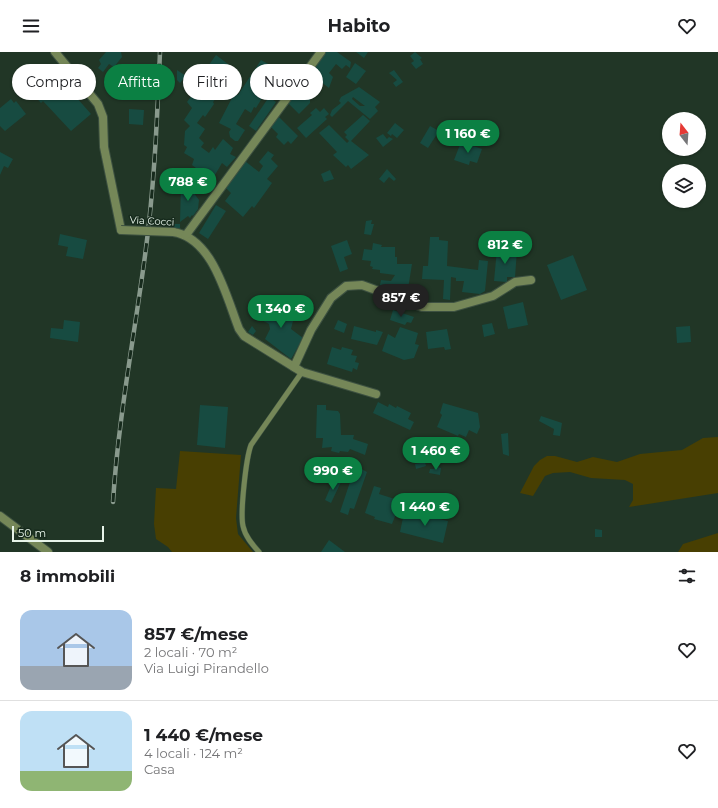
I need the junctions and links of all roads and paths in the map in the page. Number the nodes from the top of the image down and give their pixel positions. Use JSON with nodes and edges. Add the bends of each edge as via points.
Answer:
{"nodes":[{"id":1,"x":55,"y":52,"type":"edge"},
{"id":2,"x":321,"y":52,"type":"edge"},
{"id":3,"x":186,"y":235,"type":"junction"},
{"id":4,"x":531,"y":280,"type":"dead end"},
{"id":5,"x":294,"y":367,"type":"junction"},
{"id":6,"x":302,"y":372,"type":"junction"},
{"id":7,"x":376,"y":394,"type":"dead end"},
{"id":8,"x":0,"y":516,"type":"edge"},
{"id":9,"x":48,"y":552,"type":"edge"},
{"id":10,"x":259,"y":552,"type":"edge"}],
"edges":[{"from":1,"to":3,"type":"street","name":"Via Cocci","bridge":true,"via":[[98,104],[103,117],[104,147],[121,230]]},
{"from":2,"to":3,"type":"street"},
{"from":3,"to":5,"type":"street","name":"Via Cocci","via":[[199,244],[210,259],[244,336]]},
{"from":4,"to":5,"type":"street","via":[[515,282],[493,296],[454,307],[422,307],[362,285],[346,286],[331,298],[311,330]]},
{"from":5,"to":6,"type":"street","name":"Via Cocci"},
{"from":6,"to":7,"type":"street","name":"Via Cocci"},
{"from":6,"to":10,"type":"lane","via":[[251,445],[247,457],[242,524],[247,538]]},
{"from":8,"to":9,"type":"street"}]}
